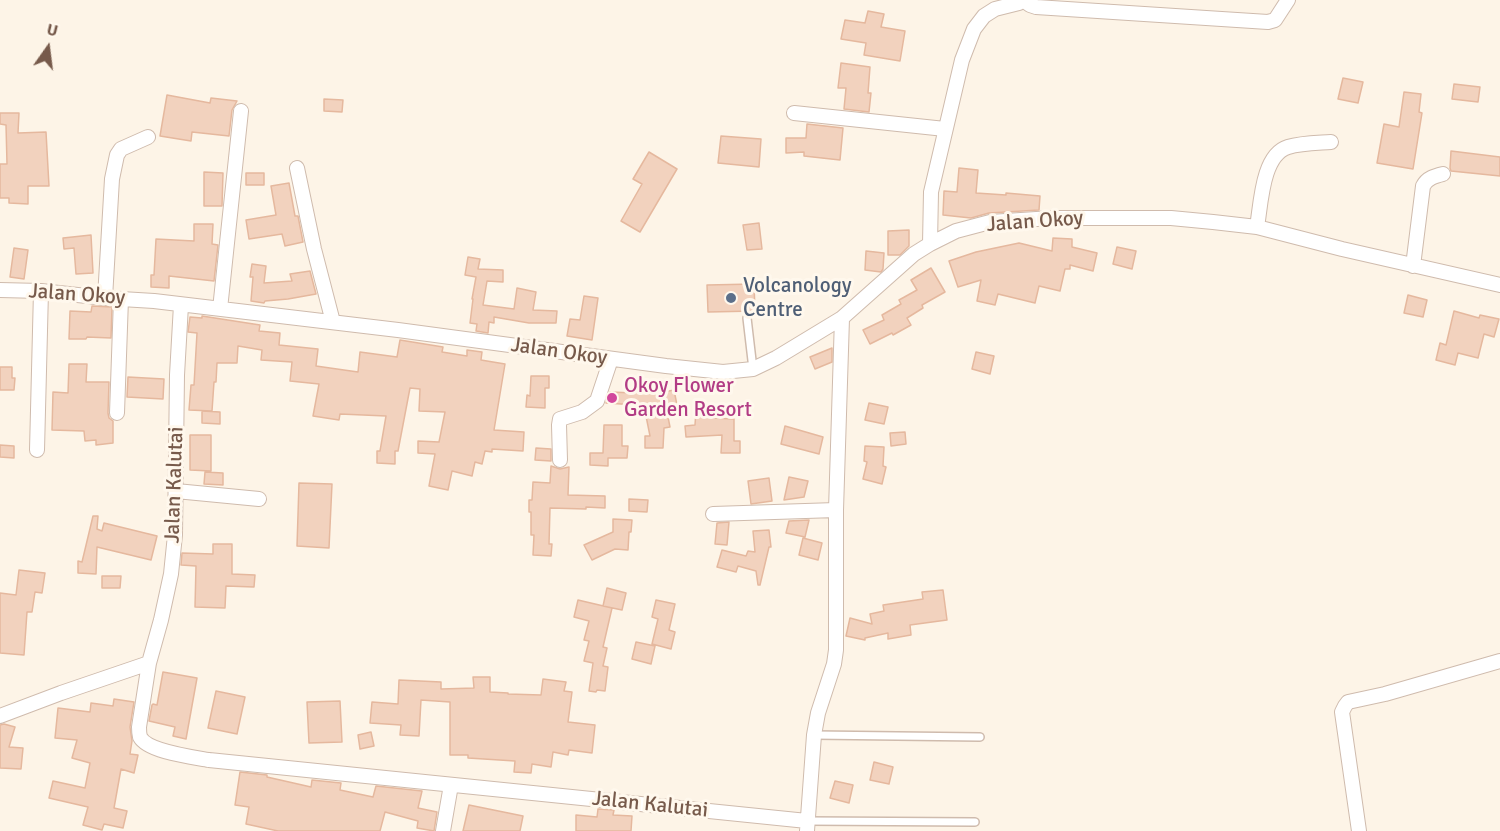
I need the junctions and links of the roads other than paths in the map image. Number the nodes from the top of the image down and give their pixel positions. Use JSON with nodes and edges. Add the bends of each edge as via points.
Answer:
{"nodes":[{"id":1,"x":1023,"y":0,"type":"edge"},
{"id":2,"x":1288,"y":0,"type":"edge"},
{"id":3,"x":241,"y":111,"type":"dead end"},
{"id":4,"x":794,"y":113,"type":"dead end"},
{"id":5,"x":945,"y":129,"type":"junction"},
{"id":6,"x":148,"y":137,"type":"dead end"},
{"id":7,"x":1331,"y":142,"type":"dead end"},
{"id":8,"x":297,"y":168,"type":"dead end"},
{"id":9,"x":1443,"y":174,"type":"dead end"},
{"id":10,"x":1257,"y":227,"type":"junction"},
{"id":11,"x":930,"y":244,"type":"junction"},
{"id":12,"x":1413,"y":266,"type":"junction"},
{"id":13,"x":1500,"y":285,"type":"edge"},
{"id":14,"x":0,"y":290,"type":"edge"},
{"id":15,"x":41,"y":291,"type":"junction"},
{"id":16,"x":105,"y":298,"type":"junction"},
{"id":17,"x":122,"y":299,"type":"junction"},
{"id":18,"x":181,"y":304,"type":"junction"},
{"id":19,"x":220,"y":309,"type":"junction"},
{"id":20,"x":747,"y":318,"type":"dead end"},
{"id":21,"x":842,"y":318,"type":"junction"},
{"id":22,"x":333,"y":322,"type":"junction"},
{"id":23,"x":611,"y":359,"type":"junction"},
{"id":24,"x":753,"y":369,"type":"junction"},
{"id":25,"x":117,"y":413,"type":"dead end"},
{"id":26,"x":37,"y":450,"type":"dead end"},
{"id":27,"x":560,"y":460,"type":"dead end"},
{"id":28,"x":176,"y":491,"type":"junction"},
{"id":29,"x":259,"y":499,"type":"dead end"},
{"id":30,"x":836,"y":510,"type":"junction"},
{"id":31,"x":713,"y":514,"type":"dead end"},
{"id":32,"x":1500,"y":661,"type":"edge"},
{"id":33,"x":149,"y":663,"type":"junction"},
{"id":34,"x":0,"y":716,"type":"edge"},
{"id":35,"x":814,"y":735,"type":"junction"},
{"id":36,"x":980,"y":737,"type":"dead end"},
{"id":37,"x":452,"y":785,"type":"junction"},
{"id":38,"x":975,"y":822,"type":"dead end"},
{"id":39,"x":807,"y":826,"type":"edge"},
{"id":40,"x":442,"y":831,"type":"edge"},
{"id":41,"x":1359,"y":831,"type":"edge"}],
"edges":[{"from":1,"to":2,"type":"street","via":[[1046,8],[1268,22],[1275,20]]},
{"from":1,"to":5,"type":"street","via":[[995,9],[974,29]]},
{"from":3,"to":19,"type":"street"},
{"from":4,"to":5,"type":"street"},
{"from":5,"to":11,"type":"street","via":[[931,192]]},
{"from":6,"to":16,"type":"street","via":[[121,149],[117,155]]},
{"from":7,"to":10,"type":"street","via":[[1289,147],[1271,160]]},
{"from":8,"to":22,"type":"street"},
{"from":9,"to":12,"type":"street","via":[[1425,182]]},
{"from":10,"to":11,"type":"street","name":"Jalan Okoy","via":[[1171,218],[1052,218],[990,222],[956,231]]},
{"from":10,"to":12,"type":"street","name":"Jalan Okoy"},
{"from":11,"to":21,"type":"street","name":"Jalan Okoy"},
{"from":12,"to":13,"type":"street","name":"Jalan Okoy"},
{"from":14,"to":15,"type":"street","name":"Jalan Okoy"},
{"from":15,"to":16,"type":"street","name":"Jalan Okoy"},
{"from":15,"to":26,"type":"street"},
{"from":16,"to":17,"type":"street","name":"Jalan Okoy"},
{"from":17,"to":18,"type":"street","name":"Jalan Okoy"},
{"from":17,"to":25,"type":"street"},
{"from":18,"to":19,"type":"street","name":"Jalan Okoy"},
{"from":18,"to":28,"type":"street","name":"Jalan Kalutai"},
{"from":19,"to":22,"type":"street","name":"Jalan Okoy"},
{"from":20,"to":24,"type":"lane"},
{"from":21,"to":24,"type":"street","name":"Jalan Okoy"},
{"from":21,"to":30,"type":"street"},
{"from":22,"to":23,"type":"street","name":"Jalan Okoy"},
{"from":23,"to":24,"type":"street","name":"Jalan Okoy","via":[[723,372]]},
{"from":23,"to":27,"type":"street","via":[[597,401],[582,412],[560,419]]},
{"from":28,"to":29,"type":"street"},
{"from":28,"to":33,"type":"street","name":"Jalan Kalutai","via":[[171,574]]},
{"from":30,"to":31,"type":"street"},
{"from":30,"to":35,"type":"street","via":[[836,650]]},
{"from":32,"to":41,"type":"street","via":[[1348,702],[1342,711]]},
{"from":33,"to":34,"type":"street"},
{"from":33,"to":37,"type":"street","name":"Jalan Kalutai","via":[[139,732],[155,748],[209,760]]},
{"from":35,"to":36,"type":"lane"},
{"from":35,"to":39,"type":"street"},
{"from":37,"to":39,"type":"street","name":"Jalan Kalutai"},
{"from":37,"to":40,"type":"street"},
{"from":38,"to":39,"type":"lane"}]}
